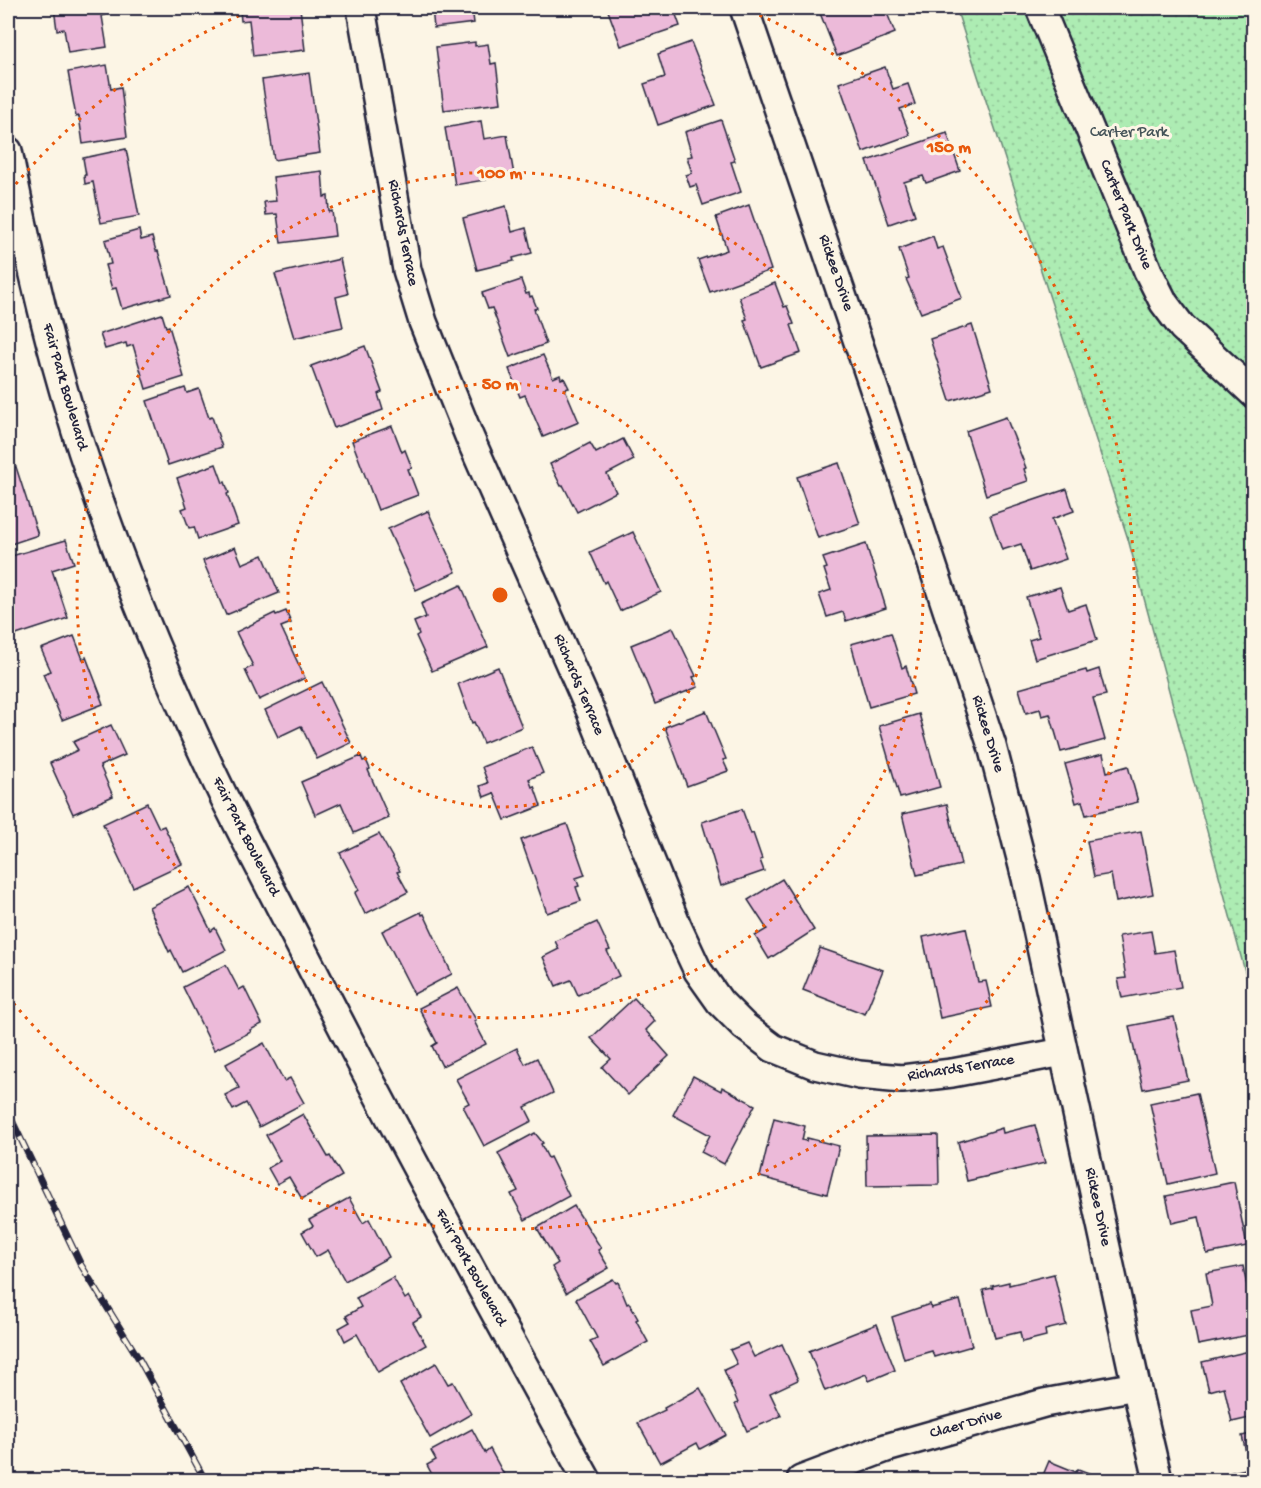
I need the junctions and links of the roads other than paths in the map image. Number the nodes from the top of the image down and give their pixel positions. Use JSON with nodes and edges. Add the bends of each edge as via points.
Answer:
{"nodes":[{"id":1,"x":361,"y":8,"type":"edge"},
{"id":2,"x":744,"y":8,"type":"edge"},
{"id":3,"x":1040,"y":8,"type":"edge"},
{"id":4,"x":8,"y":151,"type":"edge"},
{"id":5,"x":1254,"y":394,"type":"edge"},
{"id":6,"x":1063,"y":1052,"type":"junction"},
{"id":7,"x":1136,"y":1386,"type":"junction"},
{"id":8,"x":587,"y":1480,"type":"edge"},
{"id":9,"x":801,"y":1480,"type":"edge"},
{"id":10,"x":1158,"y":1480,"type":"edge"}],
"edges":[{"from":1,"to":6,"type":"street","name":"Richards Terrace","via":[[407,270],[423,322],[698,971],[720,1002],[773,1048],[815,1065],[859,1075],[902,1078],[952,1073]]},
{"from":2,"to":6,"type":"street","name":"Rickee Drive","via":[[992,746],[1026,878]]},
{"from":3,"to":5,"type":"street","name":"Carter Park Drive","via":[[1164,303],[1182,327]]},
{"from":4,"to":8,"type":"street","name":"Fair Park Boulevard","via":[[66,402],[95,489],[158,650],[222,793],[331,1007]]},
{"from":6,"to":7,"type":"street","name":"Rickee Drive"},
{"from":7,"to":9,"type":"street","name":"Claer Drive","via":[[1033,1406],[886,1448]]},
{"from":7,"to":10,"type":"street","name":"Rickee Drive"}]}
